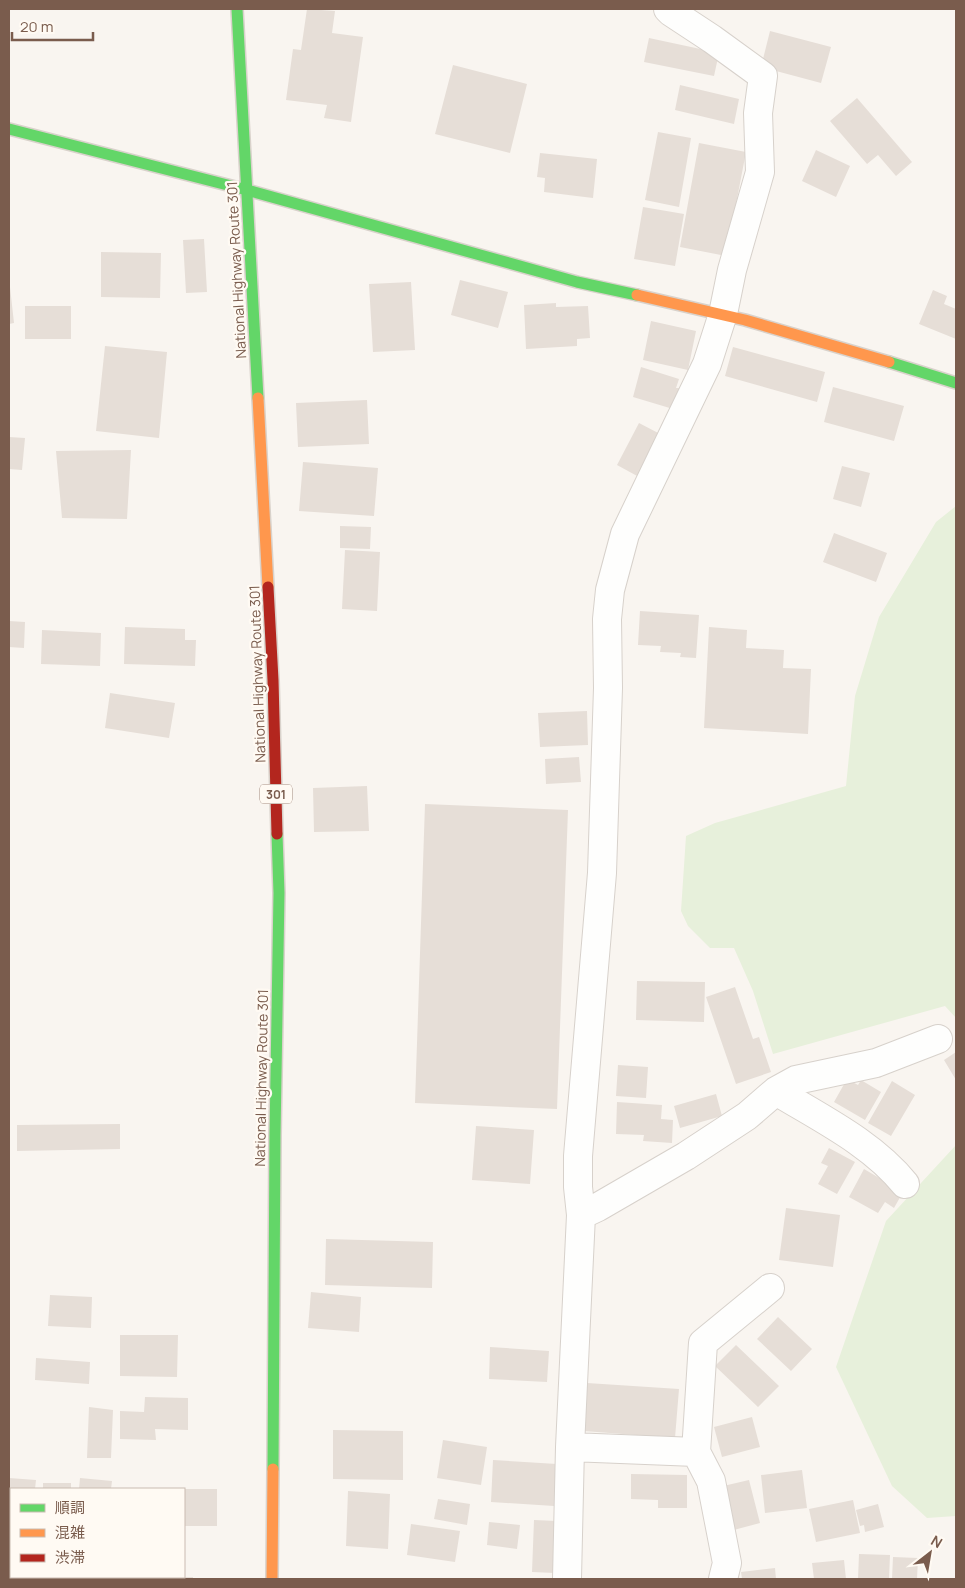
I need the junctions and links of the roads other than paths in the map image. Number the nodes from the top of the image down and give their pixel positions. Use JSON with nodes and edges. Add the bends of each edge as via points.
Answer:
{"nodes":[{"id":1,"x":237,"y":9,"type":"edge"},
{"id":2,"x":668,"y":9,"type":"edge"},
{"id":3,"x":9,"y":129,"type":"edge"},
{"id":4,"x":247,"y":190,"type":"junction"},
{"id":5,"x":723,"y":314,"type":"junction"},
{"id":6,"x":956,"y":383,"type":"edge"},
{"id":7,"x":938,"y":1039,"type":"dead end"},
{"id":8,"x":776,"y":1090,"type":"junction"},
{"id":9,"x":905,"y":1184,"type":"dead end"},
{"id":10,"x":581,"y":1215,"type":"junction"},
{"id":11,"x":770,"y":1288,"type":"dead end"},
{"id":12,"x":570,"y":1447,"type":"junction"},
{"id":13,"x":696,"y":1452,"type":"junction"},
{"id":14,"x":272,"y":1579,"type":"edge"},
{"id":15,"x":567,"y":1579,"type":"edge"},
{"id":16,"x":723,"y":1579,"type":"edge"}],
"edges":[{"from":1,"to":4,"type":"main road","name":"National Highway Route 301","number":"301"},
{"from":2,"to":5,"type":"street","via":[[763,76],[758,113],[760,172]]},
{"from":3,"to":4,"type":"main road"},
{"from":4,"to":5,"type":"main road","via":[[578,282]]},
{"from":4,"to":14,"type":"main road","name":"National Highway Route 301","number":"301","via":[[273,680],[279,893]]},
{"from":5,"to":6,"type":"main road"},
{"from":5,"to":10,"type":"street","via":[[707,364],[625,534],[610,590],[602,873],[578,1156]]},
{"from":7,"to":8,"type":"street","via":[[876,1063],[796,1080]]},
{"from":8,"to":9,"type":"street","via":[[868,1147]]},
{"from":8,"to":10,"type":"street","via":[[747,1116],[686,1156]]},
{"from":10,"to":12,"type":"street"},
{"from":11,"to":13,"type":"street","via":[[703,1343]]},
{"from":12,"to":13,"type":"street"},
{"from":12,"to":15,"type":"street"},
{"from":13,"to":16,"type":"street","via":[[711,1481],[727,1563]]}]}
